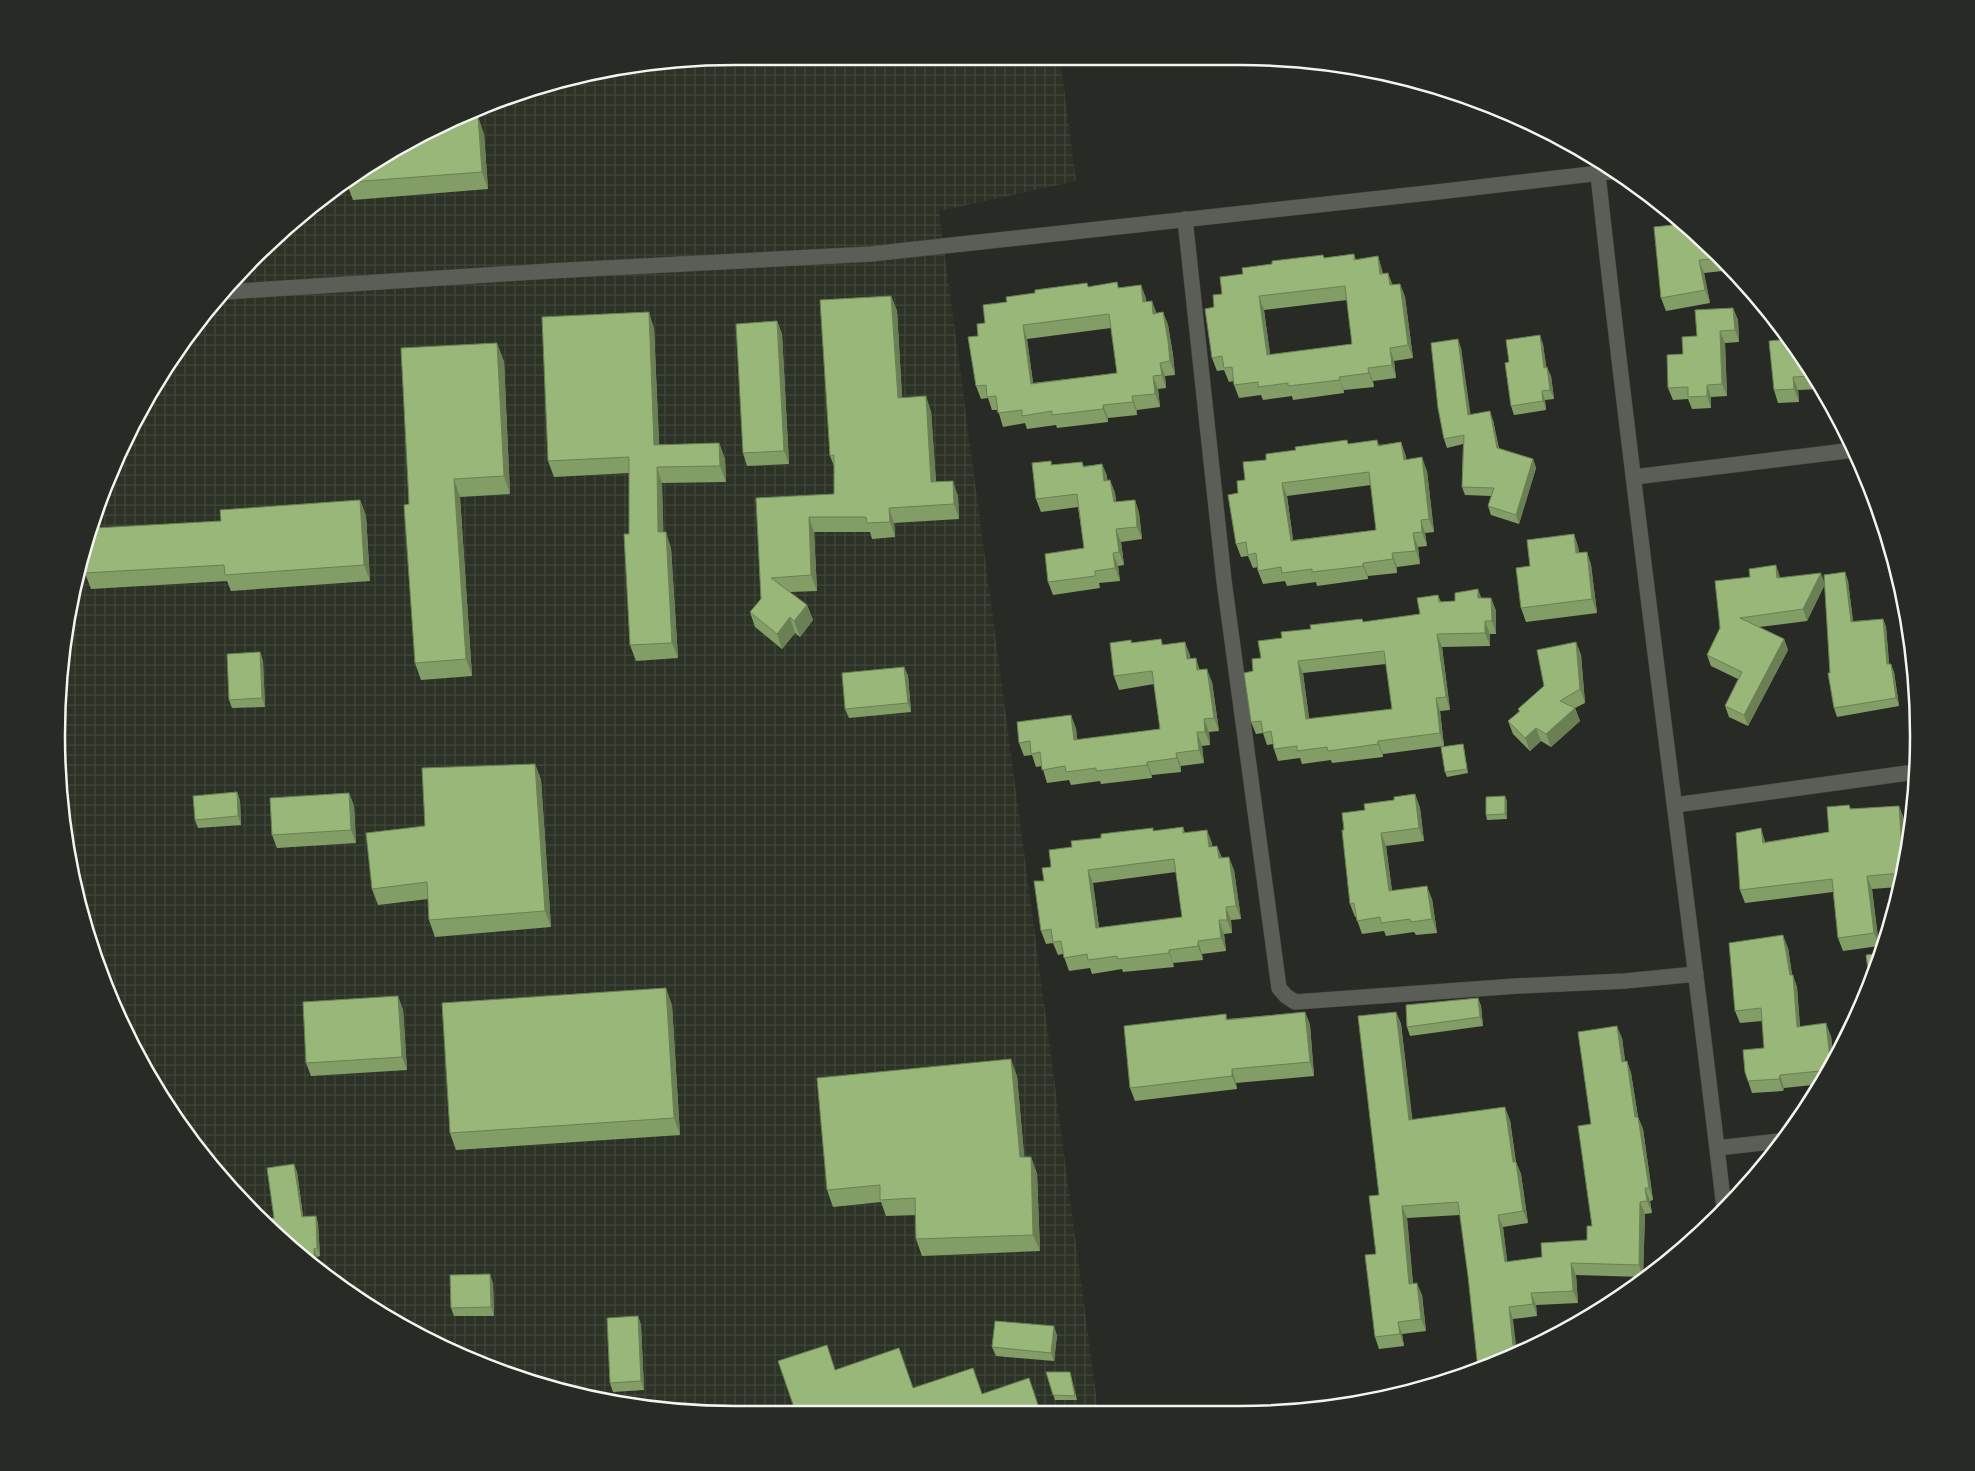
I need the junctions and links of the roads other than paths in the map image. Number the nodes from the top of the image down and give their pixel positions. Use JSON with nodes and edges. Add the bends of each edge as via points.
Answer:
{"nodes":[{"id":1,"x":1604,"y":173,"type":"edge"},
{"id":2,"x":1598,"y":174,"type":"junction"},
{"id":3,"x":1185,"y":219,"type":"junction"},
{"id":4,"x":232,"y":292,"type":"edge"},
{"id":5,"x":1846,"y":451,"type":"edge"},
{"id":6,"x":1634,"y":477,"type":"junction"},
{"id":7,"x":1909,"y":773,"type":"edge"},
{"id":8,"x":1675,"y":805,"type":"junction"},
{"id":9,"x":1696,"y":974,"type":"junction"},
{"id":10,"x":1773,"y":1142,"type":"edge"},
{"id":11,"x":1717,"y":1148,"type":"junction"},
{"id":12,"x":1723,"y":1200,"type":"edge"}],
"edges":[{"from":1,"to":2,"type":"street"},
{"from":2,"to":3,"type":"street"},
{"from":2,"to":6,"type":"street"},
{"from":3,"to":4,"type":"street","via":[[871,254]]},
{"from":3,"to":9,"type":"street","via":[[1224,581],[1279,988],[1295,1002]]},
{"from":5,"to":6,"type":"street"},
{"from":6,"to":8,"type":"street"},
{"from":7,"to":8,"type":"street"},
{"from":8,"to":9,"type":"street"},
{"from":9,"to":11,"type":"street"},
{"from":10,"to":11,"type":"street"},
{"from":11,"to":12,"type":"street"}]}
